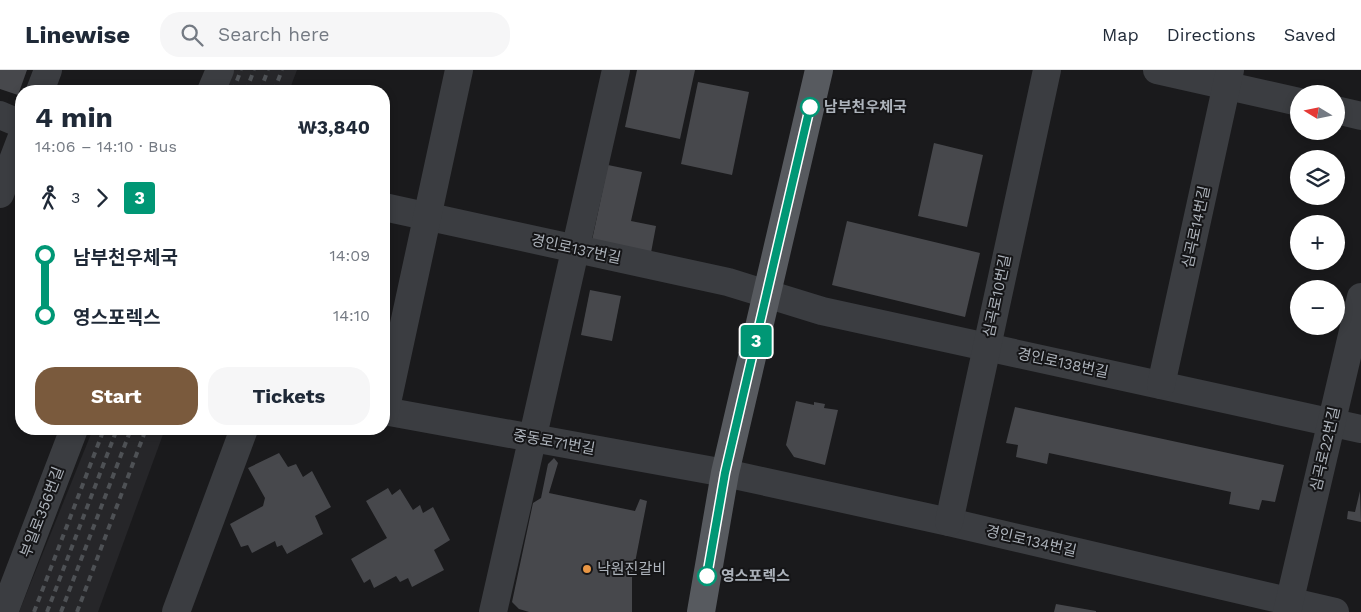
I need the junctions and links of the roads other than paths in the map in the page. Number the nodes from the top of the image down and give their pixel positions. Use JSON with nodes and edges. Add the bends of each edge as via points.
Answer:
{"nodes":[{"id":1,"x":48,"y":70,"type":"edge"},
{"id":2,"x":220,"y":70,"type":"edge"},
{"id":3,"x":459,"y":70,"type":"edge"},
{"id":4,"x":616,"y":70,"type":"edge"},
{"id":5,"x":819,"y":70,"type":"edge"},
{"id":6,"x":1047,"y":70,"type":"edge"},
{"id":7,"x":1157,"y":70,"type":"edge"},
{"id":8,"x":1229,"y":78,"type":"edge"},
{"id":9,"x":42,"y":85,"type":"edge"},
{"id":10,"x":214,"y":85,"type":"edge"},
{"id":11,"x":1290,"y":99,"type":"edge"},
{"id":12,"x":1345,"y":112,"type":"edge"},
{"id":13,"x":0,"y":115,"type":"edge"},
{"id":14,"x":1361,"y":116,"type":"edge"},
{"id":15,"x":15,"y":140,"type":"edge"},
{"id":16,"x":0,"y":194,"type":"edge"},
{"id":17,"x":390,"y":208,"type":"edge"},
{"id":18,"x":426,"y":217,"type":"junction"},
{"id":19,"x":576,"y":249,"type":"junction"},
{"id":20,"x":766,"y":295,"type":"junction"},
{"id":21,"x":1361,"y":297,"type":"edge"},
{"id":22,"x":986,"y":346,"type":"junction"},
{"id":23,"x":390,"y":383,"type":"edge"},
{"id":24,"x":1161,"y":385,"type":"junction"},
{"id":25,"x":390,"y":412,"type":"edge"},
{"id":26,"x":1332,"y":422,"type":"junction"},
{"id":27,"x":1361,"y":429,"type":"edge"},
{"id":28,"x":72,"y":435,"type":"edge"},
{"id":29,"x":242,"y":435,"type":"edge"},
{"id":30,"x":533,"y":438,"type":"junction"},
{"id":31,"x":725,"y":473,"type":"junction"},
{"id":32,"x":949,"y":522,"type":"junction"},
{"id":33,"x":4,"y":600,"type":"edge"},
{"id":34,"x":1288,"y":607,"type":"edge"},
{"id":35,"x":176,"y":612,"type":"edge"},
{"id":36,"x":493,"y":612,"type":"edge"},
{"id":37,"x":701,"y":612,"type":"edge"},
{"id":38,"x":1335,"y":612,"type":"edge"}],
"edges":[{"from":1,"to":9,"type":"street"},
{"from":2,"to":10,"type":"street"},
{"from":3,"to":18,"type":"street"},
{"from":4,"to":19,"type":"street"},
{"from":5,"to":20,"type":"main road"},
{"from":6,"to":22,"type":"street","name":"심곡로10번길"},
{"from":7,"to":8,"type":"street"},
{"from":8,"to":11,"type":"street"},
{"from":8,"to":24,"type":"street","name":"심곡로14번길"},
{"from":12,"to":14,"type":"street"},
{"from":13,"to":15,"type":"street"},
{"from":15,"to":16,"type":"street"},
{"from":17,"to":18,"type":"street","name":"경인로137번길"},
{"from":18,"to":19,"type":"street","name":"경인로137번길"},
{"from":18,"to":23,"type":"street"},
{"from":19,"to":20,"type":"street","name":"경인로137번길","via":[[728,282]]},
{"from":19,"to":30,"type":"street"},
{"from":20,"to":22,"type":"street","name":"경인로138번길","via":[[822,311]]},
{"from":20,"to":31,"type":"main road"},
{"from":21,"to":26,"type":"street","name":"심곡로22번길"},
{"from":22,"to":24,"type":"street","name":"경인로138번길"},
{"from":22,"to":32,"type":"street","name":"심곡로10번길"},
{"from":24,"to":26,"type":"street","name":"경인로138번길"},
{"from":25,"to":30,"type":"street","name":"중동로71번길"},
{"from":26,"to":27,"type":"street","name":"경인로138번길"},
{"from":26,"to":34,"type":"street","name":"심곡로22번길"},
{"from":28,"to":33,"type":"street","name":"부일로356번길"},
{"from":29,"to":35,"type":"street"},
{"from":30,"to":31,"type":"street","name":"중동로71번길"},
{"from":30,"to":36,"type":"street"},
{"from":31,"to":32,"type":"street","name":"경인로134번길"},
{"from":31,"to":37,"type":"main road"},
{"from":32,"to":34,"type":"street","name":"경인로134번길"},
{"from":34,"to":38,"type":"street","name":"경인로134번길"}]}
